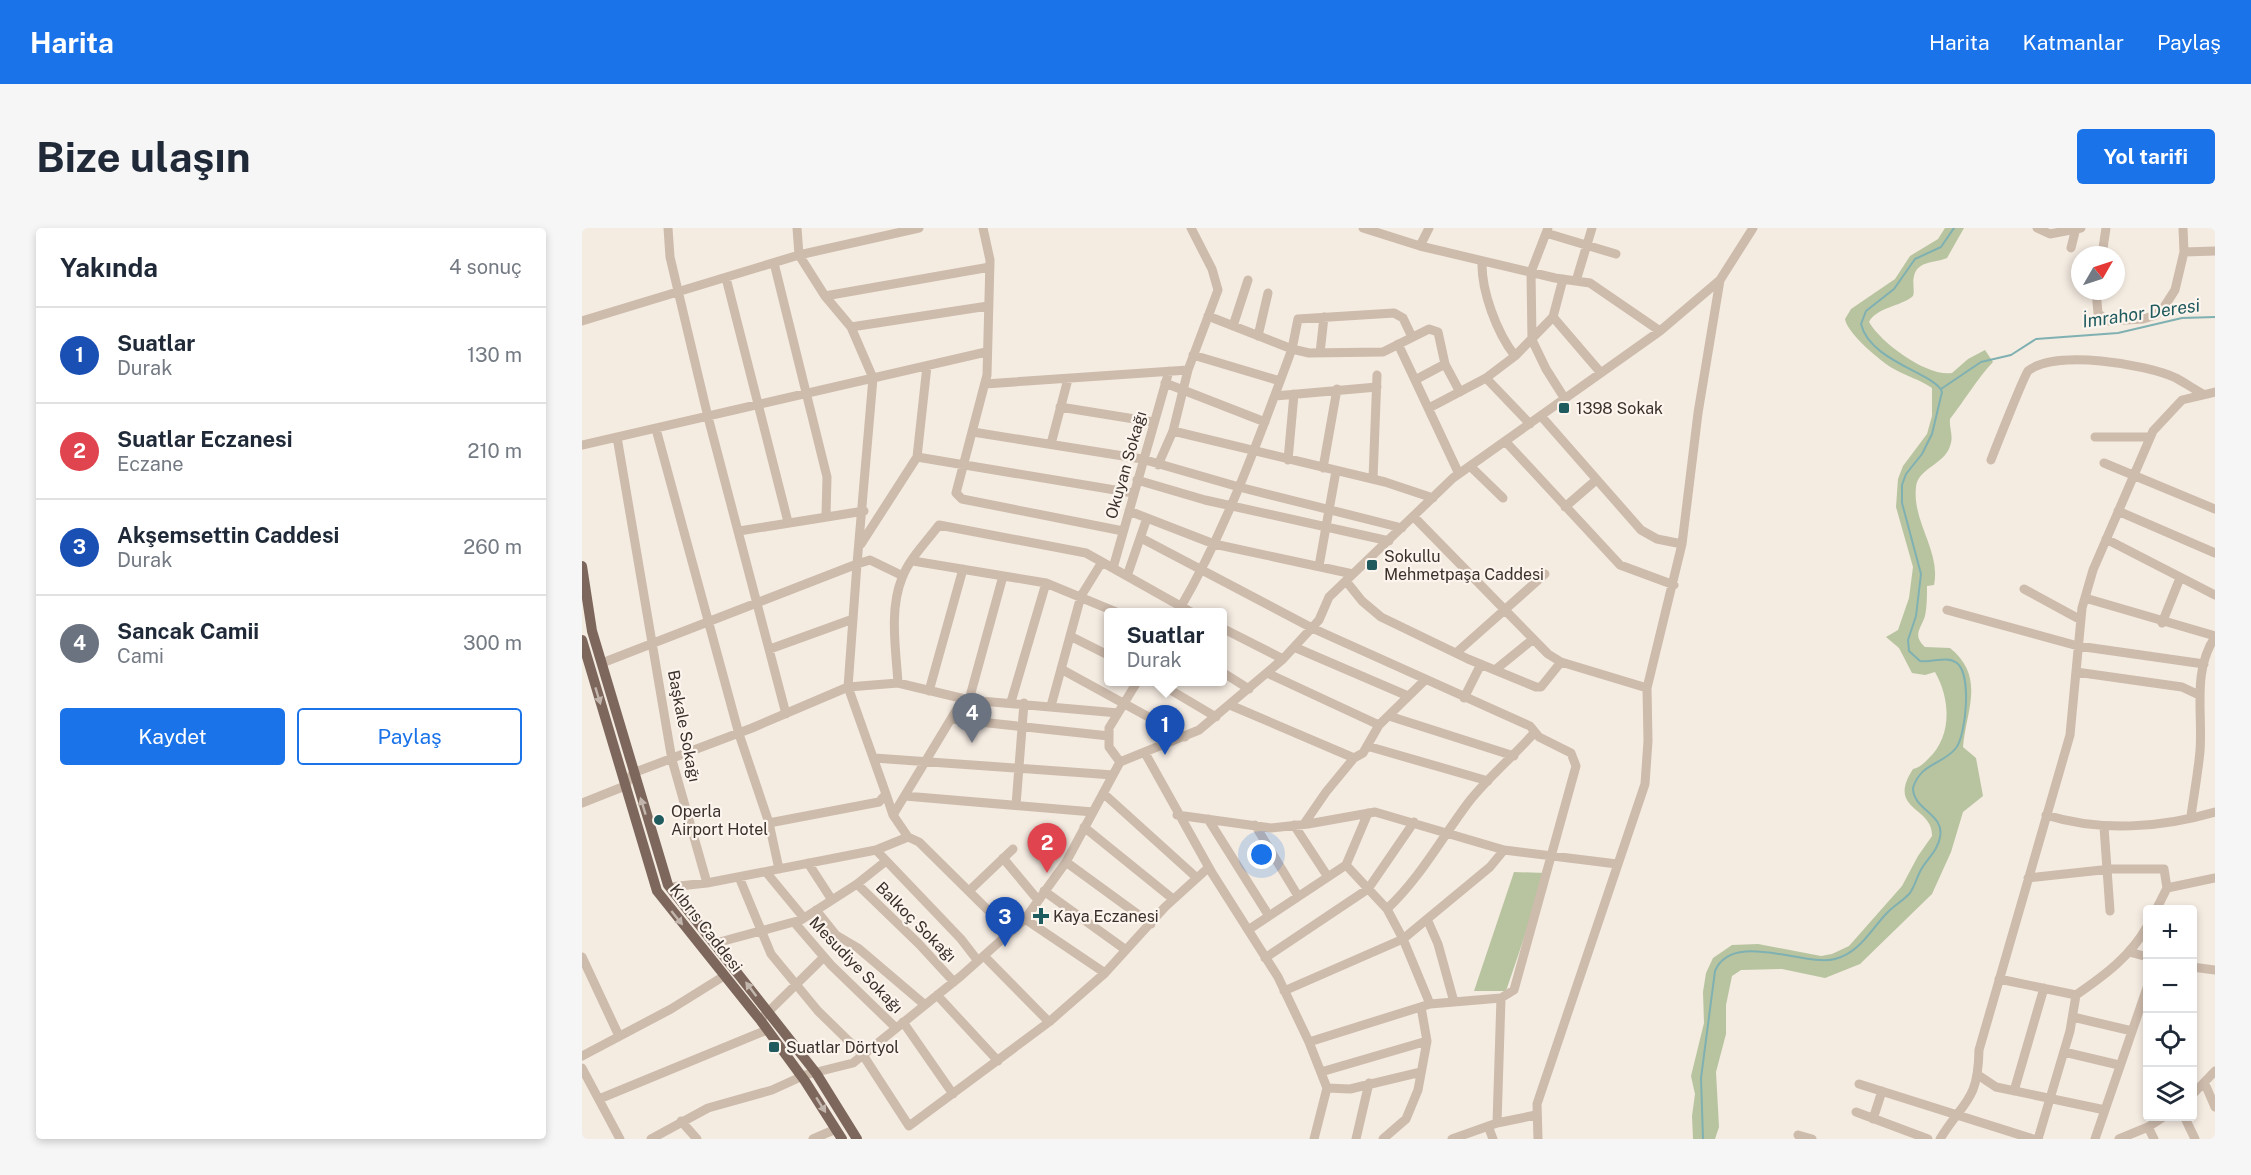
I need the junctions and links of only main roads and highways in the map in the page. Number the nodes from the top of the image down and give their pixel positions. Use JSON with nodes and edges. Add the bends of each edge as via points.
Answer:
{"nodes":[{"id":1,"x":582,"y":566,"type":"edge"},
{"id":2,"x":582,"y":640,"type":"edge"},
{"id":3,"x":584,"y":654,"type":"edge"},
{"id":4,"x":842,"y":1139,"type":"edge"},
{"id":5,"x":857,"y":1139,"type":"edge"}],
"edges":[{"from":5,"to":1,"type":"main road","one_way":true,"via":[[816,1073],[664,878],[589,618]]},
{"from":2,"to":3,"type":"main road","name":"Kıbrıs Caddesi"},
{"from":3,"to":4,"type":"main road","name":"Kıbrıs Caddesi","one_way":true,"via":[[657,891],[764,1025]]}]}
